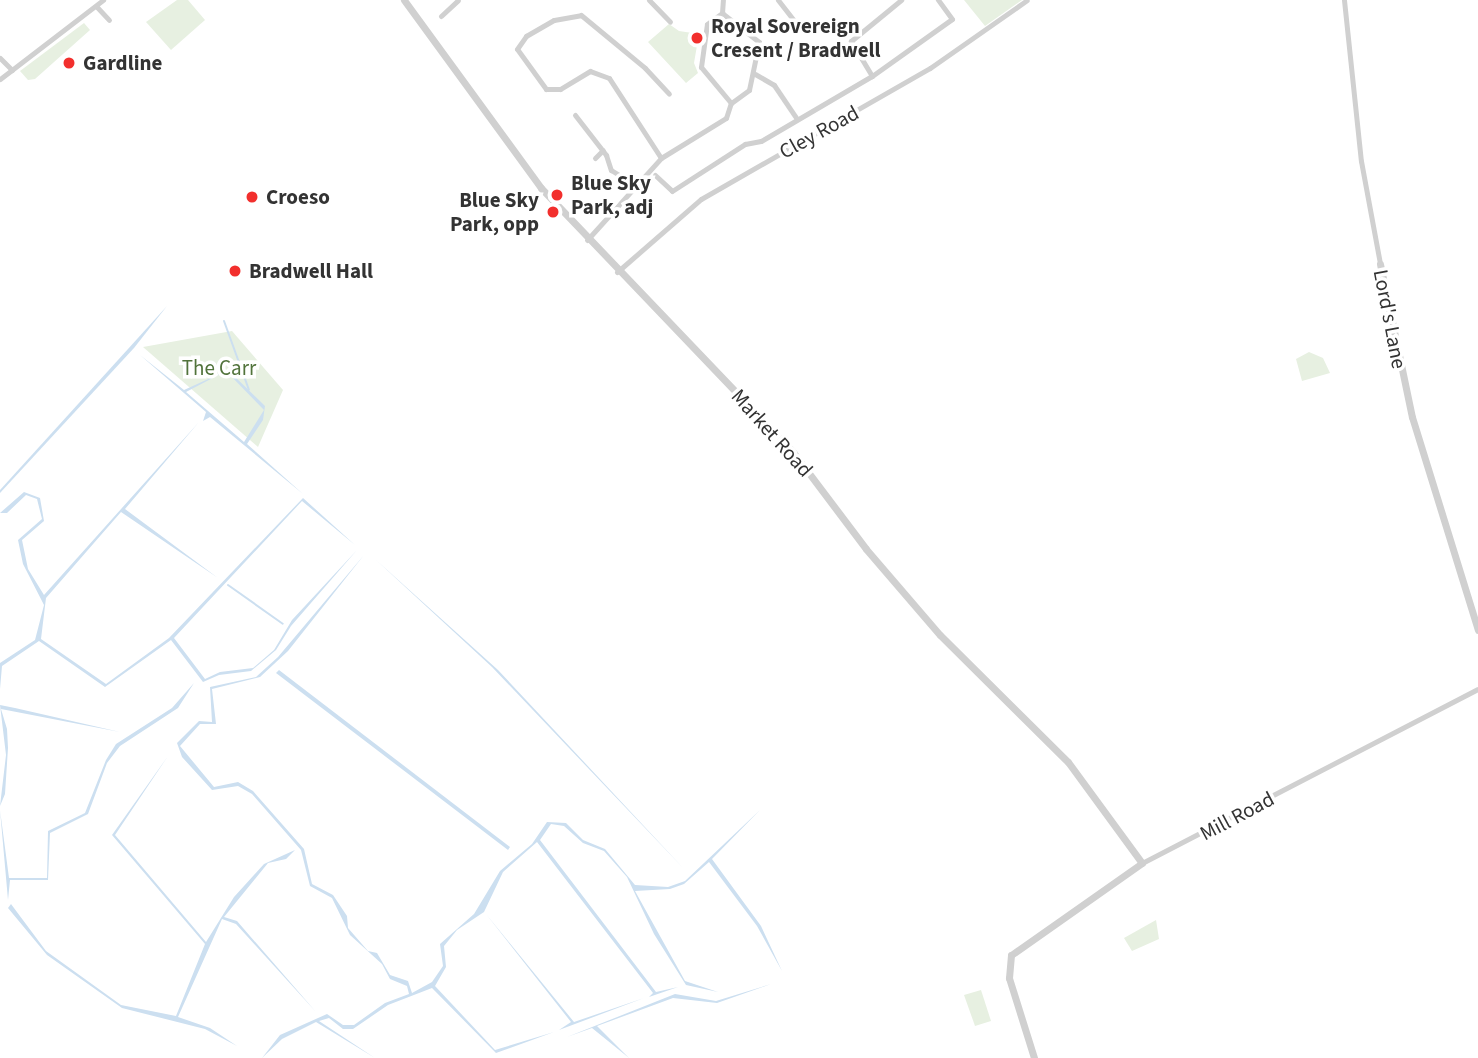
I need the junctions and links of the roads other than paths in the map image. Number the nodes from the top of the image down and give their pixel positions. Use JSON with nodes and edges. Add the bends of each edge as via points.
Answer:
{"nodes":[{"id":1,"x":103,"y":0,"type":"edge"},
{"id":2,"x":404,"y":0,"type":"edge"},
{"id":3,"x":458,"y":0,"type":"edge"},
{"id":4,"x":649,"y":0,"type":"edge"},
{"id":5,"x":723,"y":0,"type":"edge"},
{"id":6,"x":778,"y":0,"type":"edge"},
{"id":7,"x":901,"y":0,"type":"edge"},
{"id":8,"x":938,"y":0,"type":"edge"},
{"id":9,"x":1027,"y":0,"type":"edge"},
{"id":10,"x":1344,"y":0,"type":"edge"},
{"id":11,"x":96,"y":6,"type":"junction"},
{"id":12,"x":722,"y":13,"type":"junction"},
{"id":13,"x":441,"y":16,"type":"dead end"},
{"id":14,"x":109,"y":20,"type":"dead end"},
{"id":15,"x":670,"y":22,"type":"dead end"},
{"id":16,"x":797,"y":24,"type":"dead end"},
{"id":17,"x":0,"y":58,"type":"edge"},
{"id":18,"x":12,"y":70,"type":"junction"},
{"id":19,"x":755,"y":74,"type":"junction"},
{"id":20,"x":872,"y":76,"type":"junction"},
{"id":21,"x":0,"y":79,"type":"edge"},
{"id":22,"x":669,"y":94,"type":"dead end"},
{"id":23,"x":731,"y":103,"type":"junction"},
{"id":24,"x":575,"y":115,"type":"dead end"},
{"id":25,"x":796,"y":118,"type":"junction"},
{"id":26,"x":603,"y":150,"type":"junction"},
{"id":27,"x":595,"y":158,"type":"dead end"},
{"id":28,"x":661,"y":158,"type":"junction"},
{"id":29,"x":655,"y":175,"type":"dead end"},
{"id":30,"x":638,"y":187,"type":"junction"},
{"id":31,"x":587,"y":240,"type":"junction"},
{"id":32,"x":1380,"y":264,"type":"joint"},
{"id":33,"x":617,"y":272,"type":"junction"},
{"id":34,"x":1478,"y":630,"type":"edge"},
{"id":35,"x":1478,"y":689,"type":"edge"},
{"id":36,"x":1142,"y":863,"type":"junction"},
{"id":37,"x":1034,"y":1058,"type":"edge"}],
"edges":[{"from":1,"to":11,"type":"street"},
{"from":2,"to":31,"type":"street","name":"Market Road","via":[[541,188]]},
{"from":3,"to":13,"type":"street"},
{"from":4,"to":15,"type":"street"},
{"from":5,"to":12,"type":"street"},
{"from":6,"to":16,"type":"street"},
{"from":7,"to":20,"type":"street","via":[[851,41]]},
{"from":8,"to":20,"type":"street","via":[[953,19]]},
{"from":9,"to":33,"type":"street","name":"Cley Road","via":[[930,68],[701,199]]},
{"from":10,"to":32,"type":"street","name":"Lord's Lane","via":[[1361,161]]},
{"from":11,"to":14,"type":"street"},
{"from":11,"to":18,"type":"street"},
{"from":12,"to":19,"type":"street","via":[[759,42]]},
{"from":12,"to":23,"type":"street","via":[[707,24],[701,67]]},
{"from":17,"to":18,"type":"street"},
{"from":18,"to":21,"type":"street"},
{"from":19,"to":23,"type":"street","via":[[743,99]]},
{"from":19,"to":25,"type":"street","via":[[774,85]]},
{"from":20,"to":25,"type":"street"},
{"from":22,"to":28,"type":"street","via":[[581,15],[554,20],[527,36],[517,49],[545,89],[560,89],[590,71],[609,78]]},
{"from":23,"to":28,"type":"street","via":[[726,118]]},
{"from":24,"to":26,"type":"street"},
{"from":25,"to":29,"type":"street","via":[[672,191]]},
{"from":26,"to":27,"type":"street"},
{"from":26,"to":30,"type":"street","via":[[611,170]]},
{"from":28,"to":30,"type":"street"},
{"from":30,"to":31,"type":"street"},
{"from":31,"to":33,"type":"street","name":"Market Road"},
{"from":32,"to":34,"type":"street","name":"Lord's Lane","via":[[1408,405]]},
{"from":33,"to":36,"type":"street","name":"Market Road","via":[[793,452],[866,549],[940,635],[1068,762]]},
{"from":35,"to":36,"type":"street","name":"Mill Road"},
{"from":36,"to":37,"type":"street","name":"Mill Road","via":[[1026,942],[1009,961],[1009,978]]}]}
